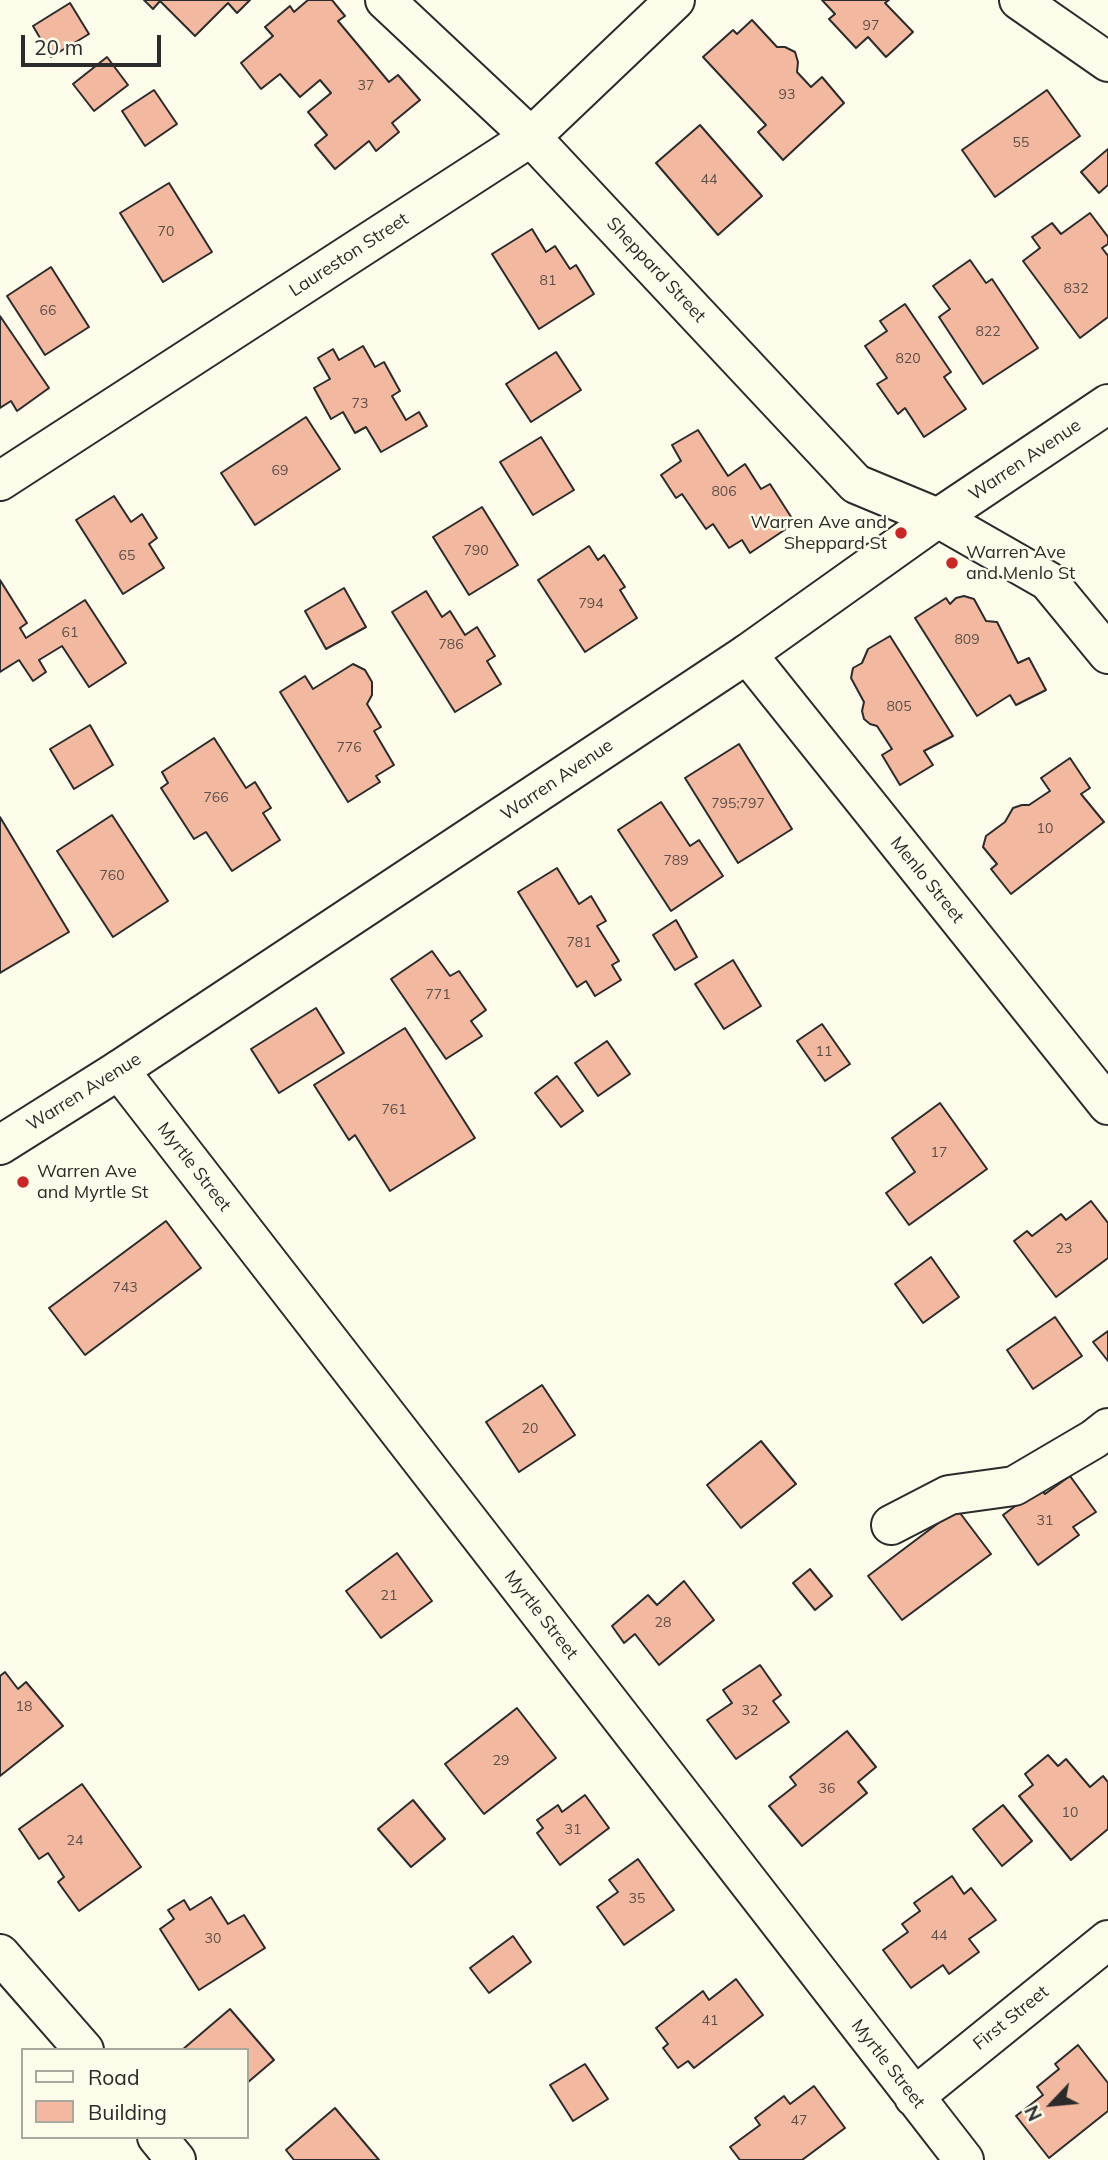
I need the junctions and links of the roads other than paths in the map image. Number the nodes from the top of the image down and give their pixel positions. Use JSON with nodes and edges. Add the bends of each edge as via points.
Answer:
{"nodes":[{"id":1,"x":385,"y":0,"type":"edge"},
{"id":2,"x":675,"y":0,"type":"edge"},
{"id":3,"x":1019,"y":0,"type":"edge"},
{"id":4,"x":1108,"y":62,"type":"edge"},
{"id":5,"x":531,"y":137,"type":"junction"},
{"id":6,"x":1108,"y":404,"type":"edge"},
{"id":7,"x":0,"y":481,"type":"edge"},
{"id":8,"x":938,"y":518,"type":"junction"},
{"id":9,"x":747,"y":654,"type":"junction"},
{"id":10,"x":1108,"y":654,"type":"edge"},
{"id":11,"x":119,"y":1070,"type":"junction"},
{"id":12,"x":1108,"y":1105,"type":"edge"},
{"id":13,"x":0,"y":1145,"type":"edge"},
{"id":14,"x":1108,"y":1428,"type":"edge"},
{"id":15,"x":891,"y":1525,"type":"dead end"},
{"id":16,"x":1108,"y":1940,"type":"edge"},
{"id":17,"x":0,"y":1954,"type":"edge"},
{"id":18,"x":82,"y":2048,"type":"edge"},
{"id":19,"x":914,"y":2097,"type":"junction"},
{"id":20,"x":159,"y":2139,"type":"edge"},
{"id":21,"x":176,"y":2160,"type":"edge"},
{"id":22,"x":964,"y":2160,"type":"edge"}],
"edges":[{"from":1,"to":5,"type":"street","name":"Sheppard Street"},
{"from":2,"to":5,"type":"street","name":"Laureston Street"},
{"from":3,"to":4,"type":"street"},
{"from":5,"to":7,"type":"street","name":"Laureston Street"},
{"from":5,"to":8,"type":"street","name":"Sheppard Street","via":[[856,484]]},
{"from":6,"to":8,"type":"street","name":"Warren Avenue"},
{"from":8,"to":9,"type":"street","name":"Warren Avenue"},
{"from":8,"to":10,"type":"street","name":"Sheppard Street","via":[[1048,582]]},
{"from":9,"to":11,"type":"street","name":"Warren Avenue"},
{"from":9,"to":12,"type":"street","name":"Menlo Street"},
{"from":11,"to":13,"type":"street","name":"Warren Avenue"},
{"from":11,"to":19,"type":"street","name":"Myrtle Street"},
{"from":14,"to":15,"type":"street","via":[[1014,1486],[949,1495]]},
{"from":16,"to":19,"type":"street","name":"First Street"},
{"from":17,"to":18,"type":"street"},
{"from":19,"to":22,"type":"street","name":"Myrtle Street"},
{"from":20,"to":21,"type":"street"}]}
